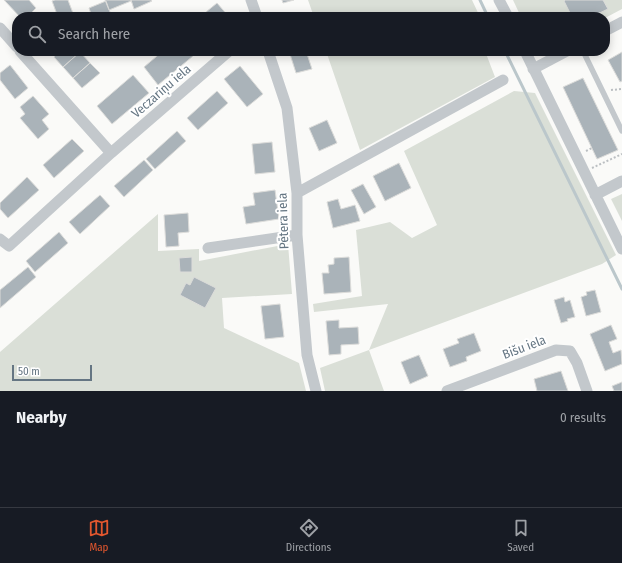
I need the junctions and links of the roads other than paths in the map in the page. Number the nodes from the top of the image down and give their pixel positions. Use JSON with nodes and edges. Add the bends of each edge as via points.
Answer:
{"nodes":[{"id":1,"x":251,"y":0,"type":"edge"},
{"id":2,"x":499,"y":0,"type":"edge"},
{"id":3,"x":255,"y":12,"type":"edge"},
{"id":4,"x":505,"y":12,"type":"edge"},
{"id":5,"x":622,"y":22,"type":"edge"},
{"id":6,"x":0,"y":28,"type":"edge"},
{"id":7,"x":610,"y":28,"type":"edge"},
{"id":8,"x":12,"y":41,"type":"edge"},
{"id":9,"x":24,"y":56,"type":"edge"},
{"id":10,"x":223,"y":56,"type":"edge"},
{"id":11,"x":270,"y":56,"type":"edge"},
{"id":12,"x":526,"y":56,"type":"edge"},
{"id":13,"x":558,"y":56,"type":"edge"},
{"id":14,"x":585,"y":56,"type":"edge"},
{"id":15,"x":533,"y":69,"type":"junction"},
{"id":16,"x":503,"y":80,"type":"dead end"},
{"id":17,"x":622,"y":131,"type":"edge"},
{"id":18,"x":111,"y":153,"type":"junction"},
{"id":19,"x":622,"y":181,"type":"edge"},
{"id":20,"x":297,"y":193,"type":"junction"},
{"id":21,"x":595,"y":195,"type":"junction"},
{"id":22,"x":297,"y":235,"type":"junction"},
{"id":23,"x":0,"y":239,"type":"edge"},
{"id":24,"x":208,"y":248,"type":"dead end"},
{"id":25,"x":622,"y":249,"type":"edge"},
{"id":26,"x":316,"y":391,"type":"edge"},
{"id":27,"x":447,"y":391,"type":"edge"},
{"id":28,"x":587,"y":391,"type":"edge"}],
"edges":[{"from":1,"to":3,"type":"street"},
{"from":2,"to":4,"type":"street"},
{"from":5,"to":7,"type":"street"},
{"from":6,"to":8,"type":"street"},
{"from":9,"to":18,"type":"street"},
{"from":10,"to":18,"type":"street","name":"Veczariņu iela"},
{"from":11,"to":20,"type":"street","name":"Pētera iela","via":[[287,108]]},
{"from":12,"to":15,"type":"street"},
{"from":13,"to":15,"type":"street"},
{"from":14,"to":17,"type":"lane"},
{"from":15,"to":21,"type":"street"},
{"from":16,"to":20,"type":"street"},
{"from":18,"to":23,"type":"street","name":"Veczariņu iela","via":[[9,246]]},
{"from":19,"to":21,"type":"street"},
{"from":20,"to":22,"type":"street","name":"Pētera iela"},
{"from":21,"to":25,"type":"street"},
{"from":22,"to":24,"type":"street"},
{"from":22,"to":26,"type":"street","name":"Pētera iela","via":[[307,355]]},
{"from":27,"to":28,"type":"street","name":"Bišu iela","via":[[556,350],[570,351]]}]}
